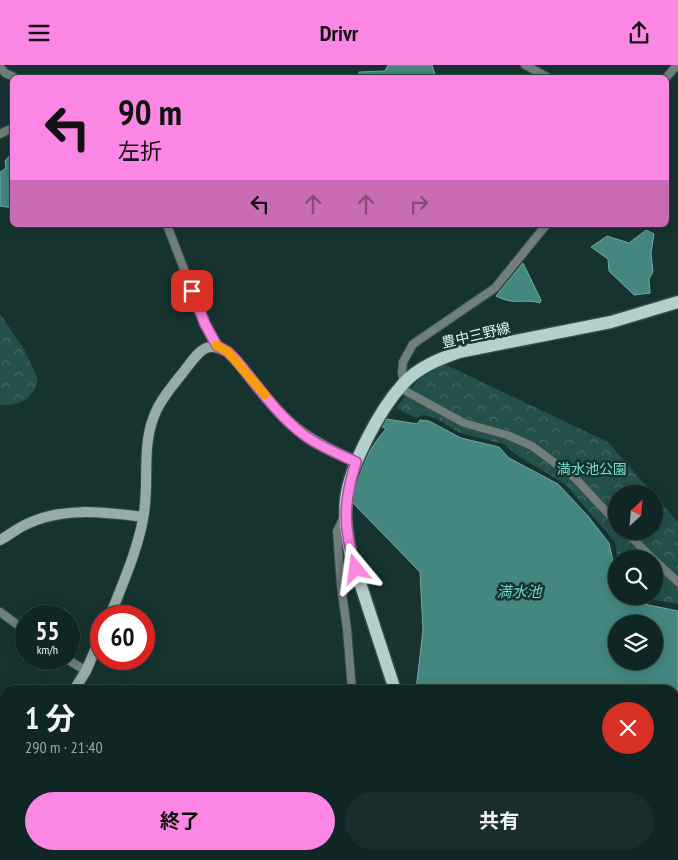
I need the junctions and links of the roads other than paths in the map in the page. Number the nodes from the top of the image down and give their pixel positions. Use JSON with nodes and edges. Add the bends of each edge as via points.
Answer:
{"nodes":[{"id":1,"x":525,"y":65,"type":"edge"},
{"id":2,"x":677,"y":65,"type":"edge"},
{"id":3,"x":0,"y":67,"type":"edge"},
{"id":4,"x":10,"y":75,"type":"edge"},
{"id":5,"x":543,"y":75,"type":"edge"},
{"id":6,"x":669,"y":75,"type":"edge"},
{"id":7,"x":168,"y":227,"type":"edge"},
{"id":8,"x":544,"y":227,"type":"edge"},
{"id":9,"x":678,"y":302,"type":"edge"},
{"id":10,"x":217,"y":346,"type":"junction"},
{"id":11,"x":402,"y":385,"type":"junction"},
{"id":12,"x":356,"y":462,"type":"junction"},
{"id":13,"x":346,"y":513,"type":"junction"},
{"id":14,"x":608,"y":513,"type":"edge"},
{"id":15,"x":144,"y":517,"type":"junction"},
{"id":16,"x":0,"y":540,"type":"edge"},
{"id":17,"x":634,"y":540,"type":"edge"},
{"id":18,"x":644,"y":550,"type":"edge"},
{"id":19,"x":663,"y":568,"type":"edge"},
{"id":20,"x":678,"y":582,"type":"edge"},
{"id":21,"x":114,"y":605,"type":"edge"},
{"id":22,"x":0,"y":612,"type":"edge"},
{"id":23,"x":15,"y":623,"type":"edge"},
{"id":24,"x":90,"y":662,"type":"edge"},
{"id":25,"x":80,"y":667,"type":"edge"},
{"id":26,"x":86,"y":671,"type":"junction"},
{"id":27,"x":77,"y":685,"type":"edge"},
{"id":28,"x":352,"y":685,"type":"edge"},
{"id":29,"x":393,"y":685,"type":"edge"}],
"edges":[{"from":1,"to":5,"type":"street"},
{"from":2,"to":6,"type":"street"},
{"from":3,"to":4,"type":"street"},
{"from":7,"to":10,"type":"street","via":[[205,324]]},
{"from":8,"to":11,"type":"street","via":[[494,289],[413,344],[403,362]]},
{"from":9,"to":11,"type":"main road","name":"豊中三野線","via":[[611,322],[458,352],[428,365]]},
{"from":10,"to":12,"type":"street","via":[[236,360],[298,430]]},
{"from":10,"to":15,"type":"street","via":[[203,349],[195,357],[154,416],[148,437]]},
{"from":11,"to":12,"type":"main road","name":"豊中三野線"},
{"from":11,"to":14,"type":"street","via":[[464,423],[532,446],[575,478]]},
{"from":12,"to":13,"type":"main road","name":"豊中三野線","via":[[346,497]]},
{"from":13,"to":28,"type":"street","via":[[337,531]]},
{"from":13,"to":29,"type":"main road","name":"豊中三野線","via":[[350,552]]},
{"from":15,"to":16,"type":"street","via":[[74,512],[48,516],[24,525]]},
{"from":15,"to":21,"type":"street"},
{"from":17,"to":18,"type":"street"},
{"from":19,"to":20,"type":"street"},
{"from":22,"to":23,"type":"street"},
{"from":24,"to":26,"type":"street"},
{"from":25,"to":26,"type":"street"},
{"from":26,"to":27,"type":"street"}]}
